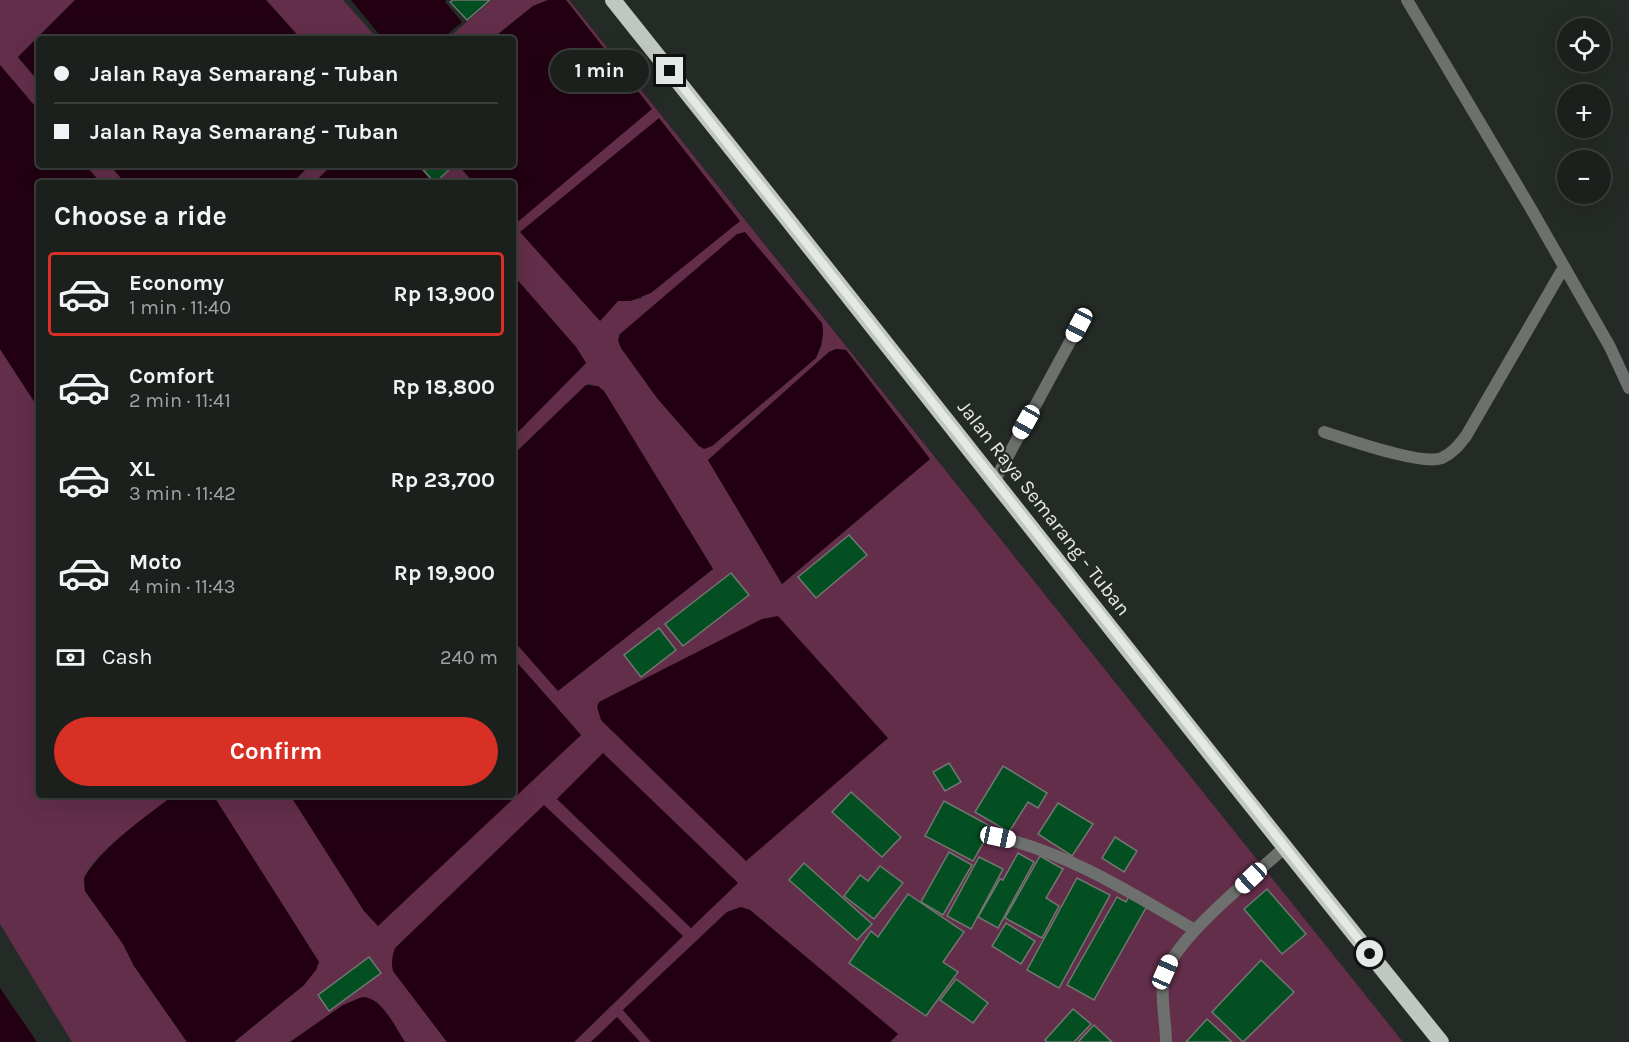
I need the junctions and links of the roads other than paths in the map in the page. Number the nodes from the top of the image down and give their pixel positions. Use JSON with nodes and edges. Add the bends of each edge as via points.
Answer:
{"nodes":[{"id":1,"x":613,"y":0,"type":"edge"},
{"id":2,"x":1407,"y":0,"type":"edge"},
{"id":3,"x":1564,"y":267,"type":"junction"},
{"id":4,"x":1079,"y":325,"type":"dead end"},
{"id":5,"x":1629,"y":387,"type":"edge"},
{"id":6,"x":1324,"y":432,"type":"dead end"},
{"id":7,"x":995,"y":480,"type":"junction"},
{"id":8,"x":998,"y":837,"type":"dead end"},
{"id":9,"x":1284,"y":848,"type":"junction"},
{"id":10,"x":1195,"y":930,"type":"junction"},
{"id":11,"x":1166,"y":1042,"type":"edge"},
{"id":12,"x":1441,"y":1042,"type":"edge"}],
"edges":[{"from":1,"to":7,"type":"highway","name":"Jalan Raya Semarang - Tuban"},
{"from":2,"to":3,"type":"street"},
{"from":3,"to":5,"type":"street"},
{"from":3,"to":6,"type":"street","via":[[1455,450],[1440,459],[1412,457]]},
{"from":4,"to":7,"type":"street"},
{"from":7,"to":9,"type":"highway","name":"Jalan Raya Semarang - Tuban"},
{"from":8,"to":10,"type":"street","via":[[1057,855]]},
{"from":9,"to":10,"type":"street"},
{"from":9,"to":12,"type":"highway","name":"Jalan Raya Semarang - Tuban"},
{"from":10,"to":11,"type":"street","via":[[1170,960],[1162,982]]}]}
